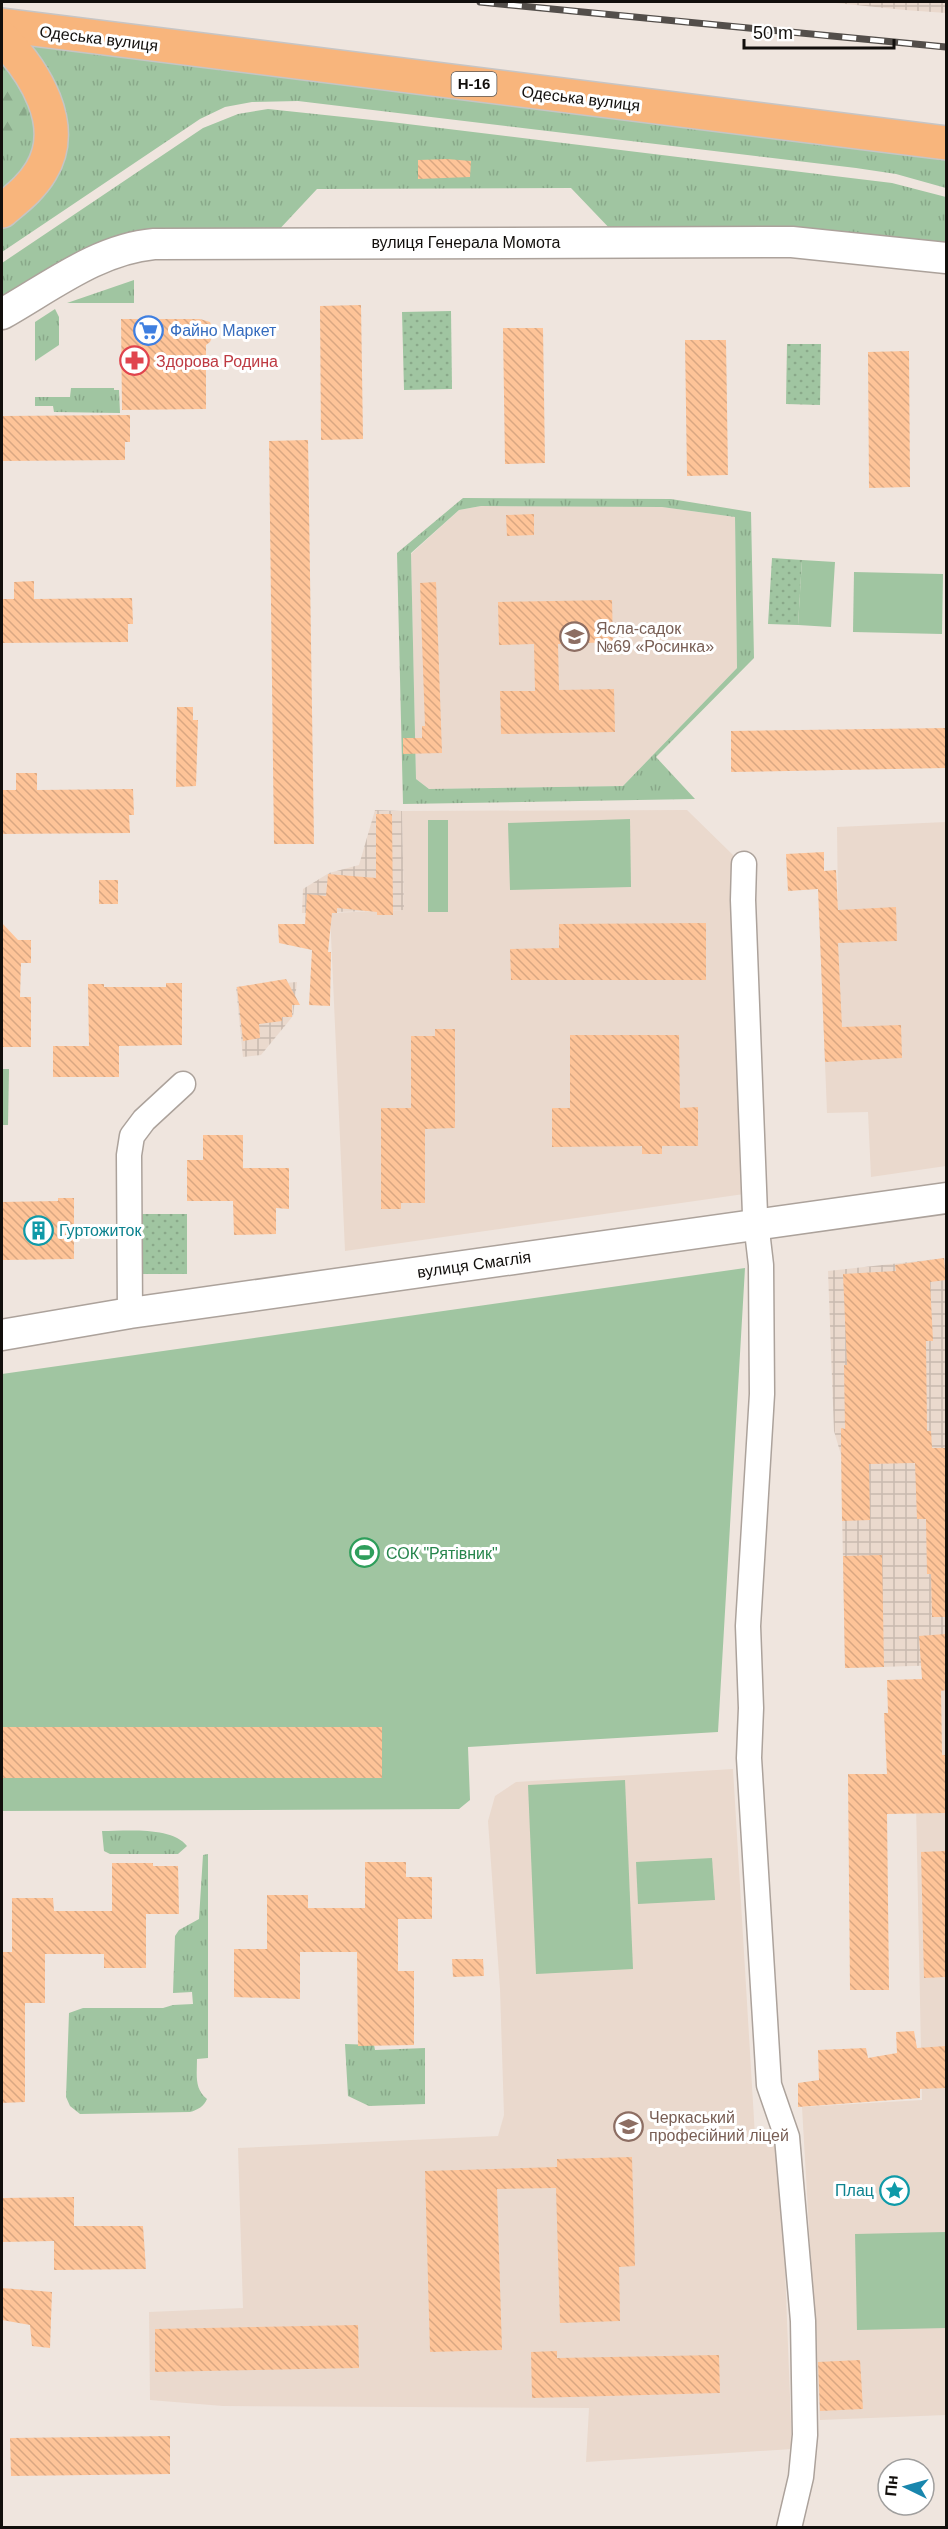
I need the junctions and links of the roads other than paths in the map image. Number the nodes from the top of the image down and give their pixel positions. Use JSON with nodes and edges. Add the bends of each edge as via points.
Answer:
{"nodes":[{"id":1,"x":2,"y":25,"type":"edge"},
{"id":2,"x":2,"y":38,"type":"edge"},
{"id":3,"x":946,"y":144,"type":"edge"},
{"id":4,"x":2,"y":211,"type":"edge"},
{"id":5,"x":946,"y":258,"type":"edge"},
{"id":6,"x":2,"y":314,"type":"edge"},
{"id":7,"x":744,"y":864,"type":"dead end"},
{"id":8,"x":183,"y":1083,"type":"dead end"},
{"id":9,"x":946,"y":1198,"type":"edge"},
{"id":10,"x":756,"y":1226,"type":"junction"},
{"id":11,"x":130,"y":1314,"type":"junction"},
{"id":12,"x":2,"y":1335,"type":"edge"},
{"id":13,"x":789,"y":2528,"type":"edge"}],
"edges":[{"from":1,"to":3,"type":"main road","name":"Одеська вулиця","number":"Н-16"},
{"from":2,"to":4,"type":"main road","via":[[36,80],[47,105],[50,125],[48,154],[42,169]]},
{"from":5,"to":6,"type":"street","name":"вулиця Генерала Момота","via":[[792,242],[160,244],[112,253]]},
{"from":7,"to":10,"type":"street"},
{"from":8,"to":11,"type":"street","via":[[132,1136]]},
{"from":9,"to":10,"type":"street","name":"вулиця Смаглія"},
{"from":10,"to":11,"type":"street","name":"вулиця Смаглія"},
{"from":10,"to":13,"type":"street","via":[[762,1394],[748,1626],[749,1758],[769,2085],[787,2137],[803,2321],[805,2435],[801,2477]]},
{"from":11,"to":12,"type":"street","name":"вулиця Смаглія"}]}
